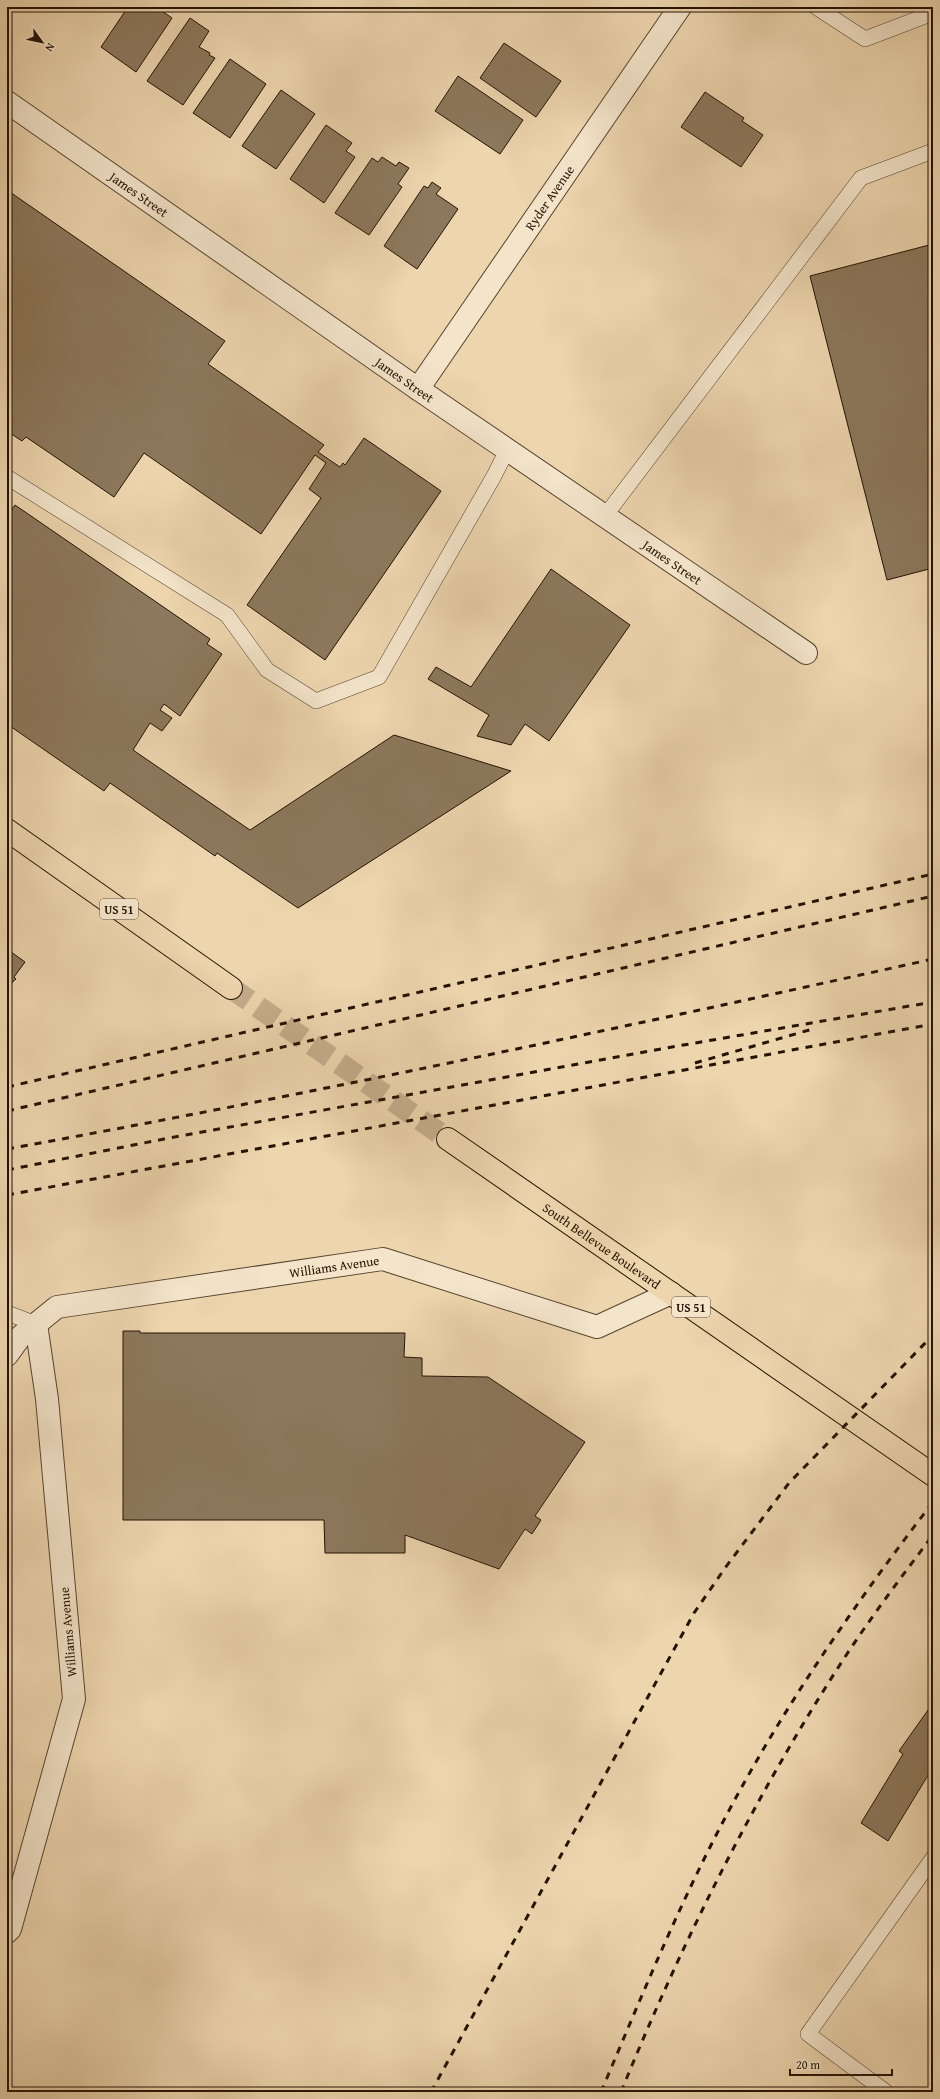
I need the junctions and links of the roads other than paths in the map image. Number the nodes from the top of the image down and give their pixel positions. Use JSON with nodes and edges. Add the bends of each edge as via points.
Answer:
{"nodes":[{"id":1,"x":680,"y":7,"type":"edge"},
{"id":2,"x":816,"y":7,"type":"edge"},
{"id":3,"x":933,"y":14,"type":"edge"},
{"id":4,"x":7,"y":102,"type":"edge"},
{"id":5,"x":933,"y":151,"type":"edge"},
{"id":6,"x":418,"y":389,"type":"junction"},
{"id":7,"x":507,"y":450,"type":"junction"},
{"id":8,"x":7,"y":477,"type":"edge"},
{"id":9,"x":605,"y":516,"type":"junction"},
{"id":10,"x":806,"y":653,"type":"dead end"},
{"id":11,"x":7,"y":830,"type":"edge"},
{"id":12,"x":231,"y":988,"type":"tunnel mouth"},
{"id":13,"x":448,"y":1138,"type":"tunnel mouth"},
{"id":14,"x":671,"y":1293,"type":"junction"},
{"id":15,"x":7,"y":1313,"type":"edge"},
{"id":16,"x":36,"y":1324,"type":"junction"},
{"id":17,"x":7,"y":1355,"type":"edge"},
{"id":18,"x":933,"y":1476,"type":"edge"},
{"id":19,"x":933,"y":1858,"type":"edge"},
{"id":20,"x":7,"y":1932,"type":"edge"},
{"id":21,"x":886,"y":2092,"type":"edge"}],
"edges":[{"from":1,"to":6,"type":"street","name":"Ryder Avenue"},
{"from":2,"to":3,"type":"lane","via":[[866,39]]},
{"from":4,"to":6,"type":"street","name":"James Street"},
{"from":5,"to":9,"type":"lane","via":[[861,178]]},
{"from":6,"to":7,"type":"street","name":"James Street"},
{"from":7,"to":8,"type":"lane","via":[[379,677],[316,701],[267,670],[227,615]]},
{"from":7,"to":9,"type":"street","name":"James Street"},
{"from":9,"to":10,"type":"street","name":"James Street"},
{"from":11,"to":12,"type":"main road","number":"US 51"},
{"from":13,"to":14,"type":"main road","name":"South Bellevue Boulevard","number":"US 51"},
{"from":14,"to":16,"type":"street","name":"Williams Avenue","via":[[597,1327],[383,1259],[57,1307]]},
{"from":14,"to":18,"type":"main road","name":"South Bellevue Boulevard","number":"US 51"},
{"from":15,"to":16,"type":"lane"},
{"from":16,"to":17,"type":"street","name":"Williams Avenue","via":[[20,1337]]},
{"from":16,"to":20,"type":"street","name":"Williams Avenue","via":[[47,1399],[74,1699],[10,1929]]},
{"from":19,"to":21,"type":"lane","via":[[808,2034]]}]}
